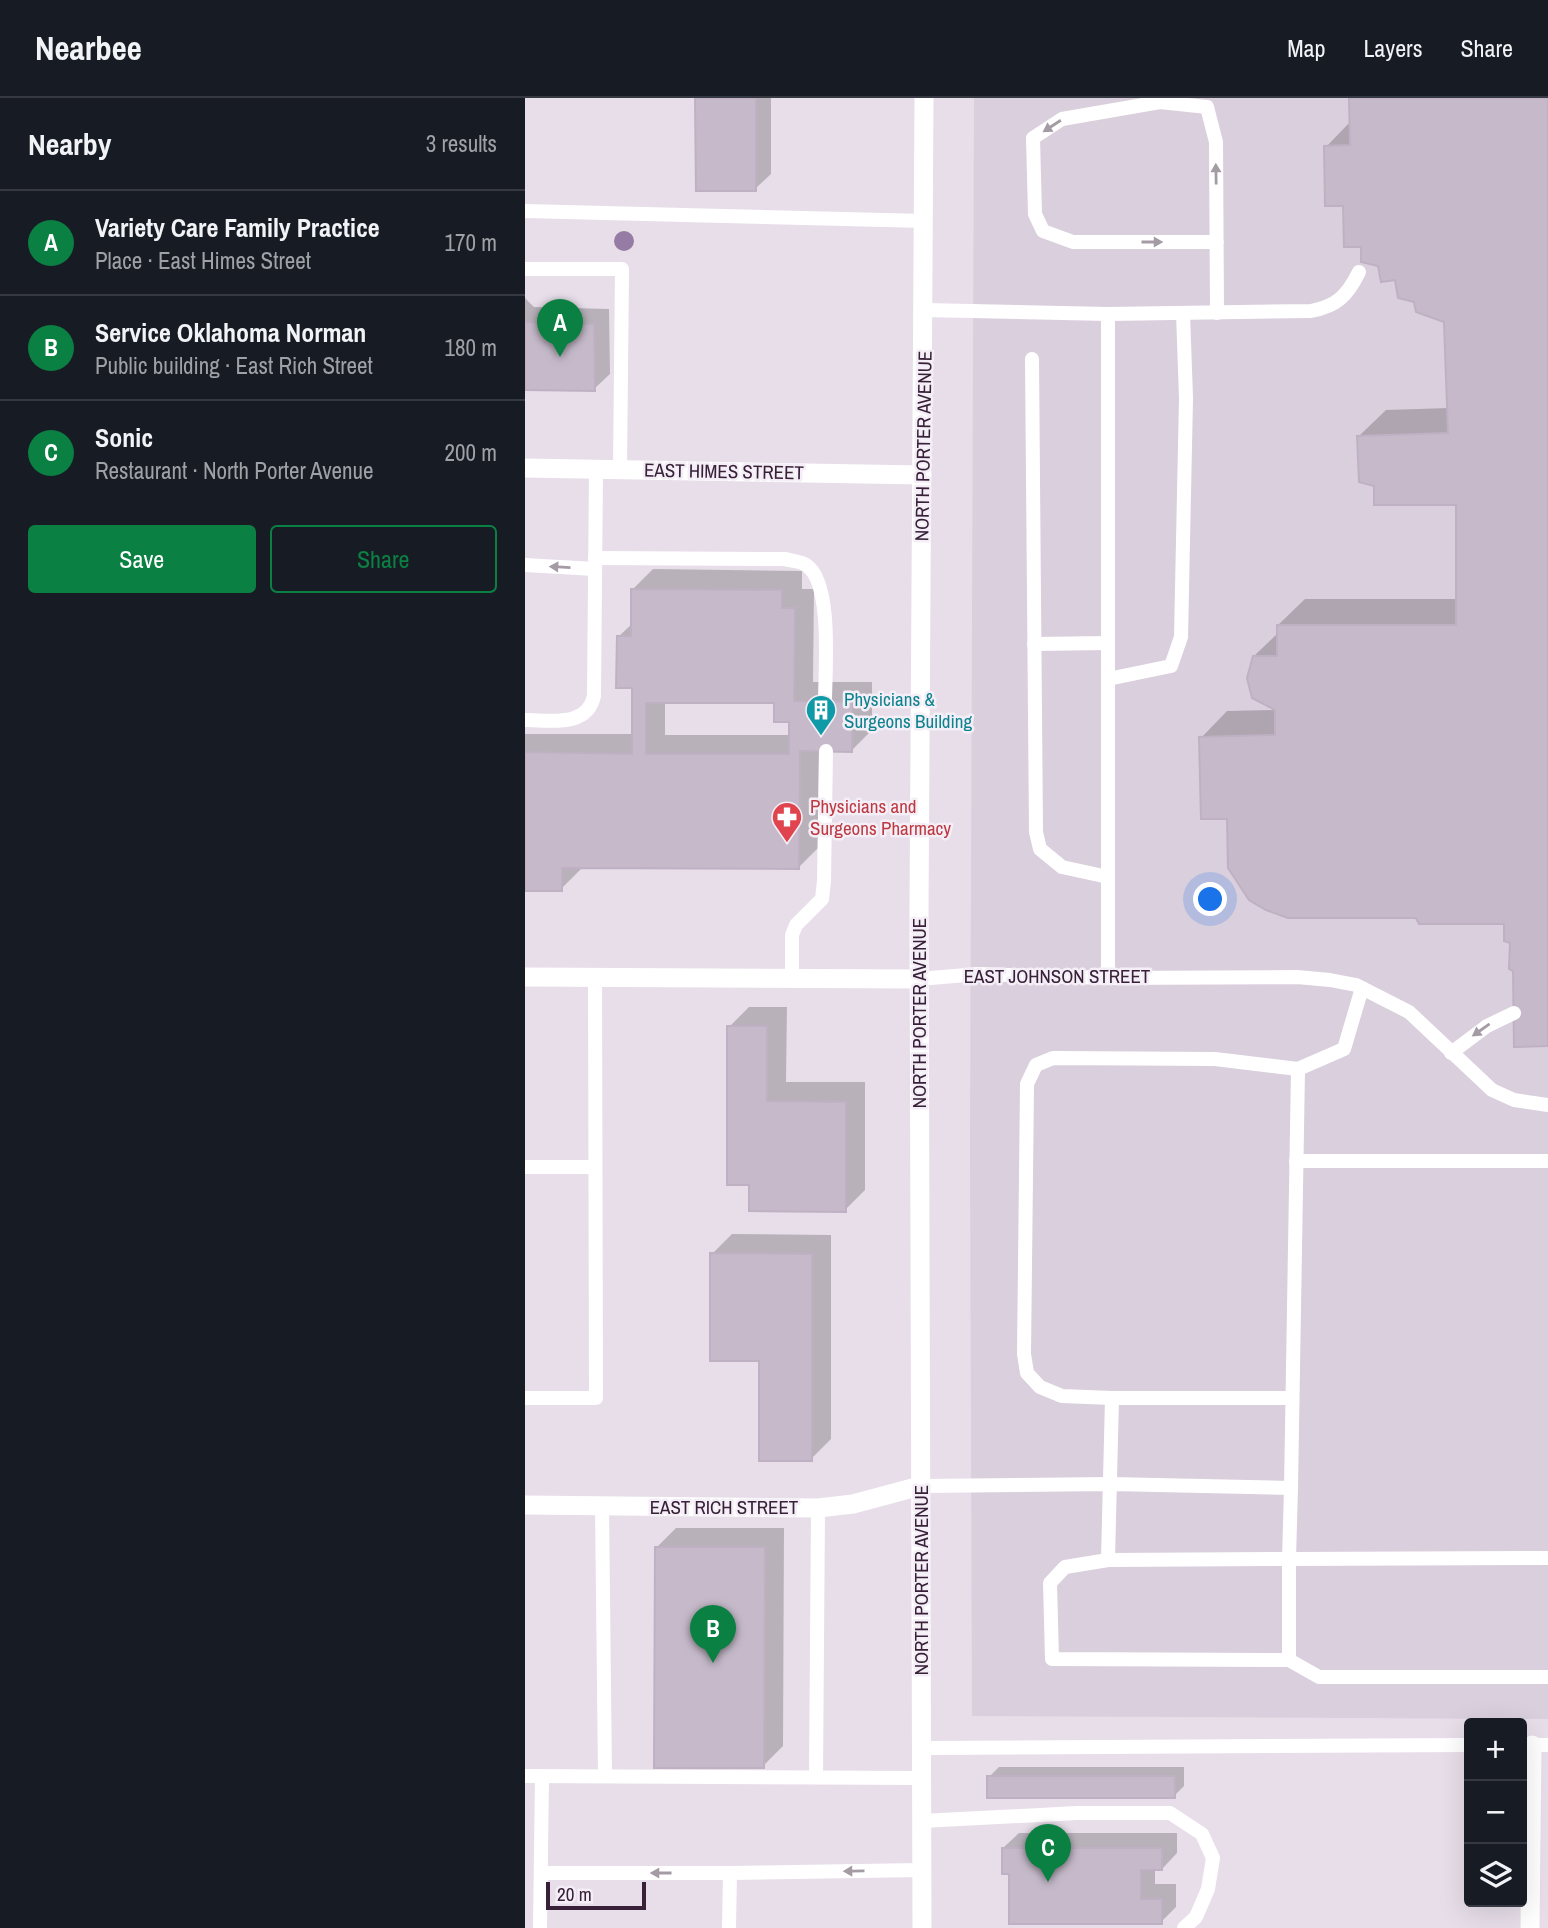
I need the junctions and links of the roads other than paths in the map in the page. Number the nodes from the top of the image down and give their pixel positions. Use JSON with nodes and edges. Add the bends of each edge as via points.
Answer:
{"nodes":[{"id":1,"x":924,"y":98,"type":"edge"},
{"id":2,"x":525,"y":211,"type":"edge"},
{"id":3,"x":925,"y":221,"type":"junction"},
{"id":4,"x":1217,"y":242,"type":"junction"},
{"id":5,"x":525,"y":268,"type":"edge"},
{"id":6,"x":1359,"y":272,"type":"dead end"},
{"id":7,"x":924,"y":310,"type":"junction"},
{"id":8,"x":1183,"y":313,"type":"junction"},
{"id":9,"x":1216,"y":313,"type":"junction"},
{"id":10,"x":1108,"y":314,"type":"junction"},
{"id":11,"x":1031,"y":359,"type":"dead end"},
{"id":12,"x":525,"y":468,"type":"edge"},
{"id":13,"x":596,"y":469,"type":"junction"},
{"id":14,"x":620,"y":469,"type":"junction"},
{"id":15,"x":922,"y":475,"type":"junction"},
{"id":16,"x":595,"y":563,"type":"junction"},
{"id":17,"x":525,"y":565,"type":"edge"},
{"id":18,"x":1108,"y":643,"type":"junction"},
{"id":19,"x":1034,"y":645,"type":"junction"},
{"id":20,"x":1108,"y":679,"type":"junction"},
{"id":21,"x":825,"y":701,"type":"dead end"},
{"id":22,"x":525,"y":720,"type":"edge"},
{"id":23,"x":826,"y":751,"type":"dead end"},
{"id":24,"x":1108,"y":877,"type":"junction"},
{"id":25,"x":525,"y":977,"type":"edge"},
{"id":26,"x":595,"y":978,"type":"junction"},
{"id":27,"x":1108,"y":978,"type":"junction"},
{"id":28,"x":792,"y":979,"type":"junction"},
{"id":29,"x":919,"y":979,"type":"junction"},
{"id":30,"x":1362,"y":988,"type":"junction"},
{"id":31,"x":1514,"y":1013,"type":"dead end"},
{"id":32,"x":1451,"y":1053,"type":"junction"},
{"id":33,"x":1298,"y":1069,"type":"junction"},
{"id":34,"x":1548,"y":1105,"type":"edge"},
{"id":35,"x":1297,"y":1161,"type":"junction"},
{"id":36,"x":1548,"y":1161,"type":"edge"},
{"id":37,"x":525,"y":1167,"type":"edge"},
{"id":38,"x":595,"y":1167,"type":"junction"},
{"id":39,"x":525,"y":1398,"type":"edge"},
{"id":40,"x":1112,"y":1398,"type":"junction"},
{"id":41,"x":1292,"y":1398,"type":"junction"},
{"id":42,"x":1111,"y":1484,"type":"junction"},
{"id":43,"x":920,"y":1486,"type":"junction"},
{"id":44,"x":1291,"y":1488,"type":"junction"},
{"id":45,"x":525,"y":1505,"type":"edge"},
{"id":46,"x":603,"y":1506,"type":"junction"},
{"id":47,"x":818,"y":1508,"type":"junction"},
{"id":48,"x":1548,"y":1558,"type":"edge"},
{"id":49,"x":1289,"y":1559,"type":"junction"},
{"id":50,"x":1108,"y":1560,"type":"junction"},
{"id":51,"x":1289,"y":1660,"type":"junction"},
{"id":52,"x":1548,"y":1677,"type":"edge"},
{"id":53,"x":1464,"y":1745,"type":"edge"},
{"id":54,"x":1534,"y":1745,"type":"edge"},
{"id":55,"x":922,"y":1748,"type":"junction"},
{"id":56,"x":525,"y":1776,"type":"edge"},
{"id":57,"x":543,"y":1776,"type":"junction"},
{"id":58,"x":605,"y":1776,"type":"junction"},
{"id":59,"x":816,"y":1777,"type":"junction"},
{"id":60,"x":922,"y":1778,"type":"junction"},
{"id":61,"x":922,"y":1821,"type":"junction"},
{"id":62,"x":922,"y":1870,"type":"junction"},
{"id":63,"x":541,"y":1873,"type":"junction"},
{"id":64,"x":730,"y":1873,"type":"junction"},
{"id":65,"x":540,"y":1928,"type":"edge"},
{"id":66,"x":729,"y":1928,"type":"edge"},
{"id":67,"x":922,"y":1928,"type":"edge"},
{"id":68,"x":1184,"y":1928,"type":"edge"},
{"id":69,"x":1530,"y":1928,"type":"edge"}],
"edges":[{"from":1,"to":3,"type":"main road","name":"NORTH PORTER AVENUE"},
{"from":2,"to":3,"type":"lane"},
{"from":3,"to":7,"type":"main road","name":"NORTH PORTER AVENUE"},
{"from":4,"to":4,"type":"lane","one_way":true,"via":[[1216,142],[1207,107],[1160,102],[1062,119],[1033,138],[1035,214],[1043,231],[1073,242]]},
{"from":4,"to":9,"type":"lane"},
{"from":5,"to":14,"type":"lane","via":[[622,269]]},
{"from":6,"to":9,"type":"lane","via":[[1350,290],[1330,307]]},
{"from":7,"to":10,"type":"lane"},
{"from":7,"to":15,"type":"main road","name":"NORTH PORTER AVENUE"},
{"from":8,"to":9,"type":"lane"},
{"from":8,"to":10,"type":"lane"},
{"from":8,"to":20,"type":"lane","via":[[1186,398],[1181,637],[1171,666]]},
{"from":10,"to":18,"type":"lane"},
{"from":11,"to":19,"type":"lane"},
{"from":12,"to":13,"type":"main road","name":"EAST HIMES STREET"},
{"from":13,"to":14,"type":"main road","name":"EAST HIMES STREET"},
{"from":13,"to":16,"type":"lane"},
{"from":14,"to":15,"type":"main road","name":"EAST HIMES STREET"},
{"from":15,"to":29,"type":"main road","name":"NORTH PORTER AVENUE"},
{"from":16,"to":17,"type":"lane","one_way":true},
{"from":16,"to":21,"type":"lane","via":[[785,559],[806,564],[825,604]]},
{"from":16,"to":22,"type":"lane","via":[[592,706],[571,720]]},
{"from":18,"to":19,"type":"lane"},
{"from":18,"to":20,"type":"lane"},
{"from":19,"to":24,"type":"lane","via":[[1040,849],[1062,867]]},
{"from":20,"to":24,"type":"lane"},
{"from":23,"to":28,"type":"lane","via":[[824,881],[821,899],[792,935]]},
{"from":24,"to":27,"type":"lane"},
{"from":25,"to":26,"type":"main road","name":"EAST JOHNSON STREET"},
{"from":26,"to":28,"type":"main road","name":"EAST JOHNSON STREET"},
{"from":26,"to":38,"type":"lane"},
{"from":27,"to":29,"type":"lane","name":"EAST JOHNSON STREET","via":[[978,974]]},
{"from":27,"to":30,"type":"lane","name":"EAST JOHNSON STREET","via":[[1297,977]]},
{"from":28,"to":29,"type":"main road","name":"EAST JOHNSON STREET"},
{"from":29,"to":43,"type":"main road","name":"NORTH PORTER AVENUE"},
{"from":30,"to":32,"type":"lane","name":"EAST JOHNSON STREET","via":[[1409,1012]]},
{"from":30,"to":33,"type":"lane","via":[[1344,1049]]},
{"from":31,"to":32,"type":"lane","one_way":true},
{"from":32,"to":34,"type":"lane","name":"EAST JOHNSON STREET","via":[[1492,1090],[1514,1100]]},
{"from":33,"to":35,"type":"lane"},
{"from":33,"to":40,"type":"lane","via":[[1215,1059],[1053,1058],[1036,1065],[1027,1084],[1027,1374],[1040,1387],[1062,1396]]},
{"from":35,"to":36,"type":"lane"},
{"from":35,"to":41,"type":"lane"},
{"from":37,"to":38,"type":"lane"},
{"from":38,"to":39,"type":"lane","via":[[596,1398]]},
{"from":40,"to":41,"type":"lane"},
{"from":40,"to":42,"type":"lane"},
{"from":41,"to":44,"type":"lane"},
{"from":42,"to":43,"type":"lane"},
{"from":42,"to":44,"type":"lane"},
{"from":42,"to":50,"type":"lane"},
{"from":43,"to":47,"type":"main road","name":"EAST RICH STREET"},
{"from":43,"to":55,"type":"main road","name":"NORTH PORTER AVENUE"},
{"from":44,"to":49,"type":"lane"},
{"from":45,"to":46,"type":"main road","name":"EAST RICH STREET"},
{"from":46,"to":47,"type":"main road","name":"EAST RICH STREET"},
{"from":46,"to":58,"type":"lane"},
{"from":47,"to":59,"type":"lane"},
{"from":48,"to":49,"type":"lane"},
{"from":49,"to":50,"type":"lane"},
{"from":49,"to":51,"type":"lane"},
{"from":50,"to":51,"type":"lane","via":[[1065,1567],[1050,1583],[1052,1659]]},
{"from":51,"to":52,"type":"lane","via":[[1319,1677]]},
{"from":53,"to":55,"type":"lane"},
{"from":54,"to":69,"type":"main road"},
{"from":55,"to":60,"type":"main road","name":"NORTH PORTER AVENUE"},
{"from":56,"to":57,"type":"lane"},
{"from":57,"to":58,"type":"lane"},
{"from":57,"to":63,"type":"lane"},
{"from":58,"to":59,"type":"lane"},
{"from":59,"to":60,"type":"lane"},
{"from":60,"to":61,"type":"main road","name":"NORTH PORTER AVENUE"},
{"from":61,"to":62,"type":"main road","name":"NORTH PORTER AVENUE"},
{"from":61,"to":68,"type":"lane","via":[[1089,1812],[1170,1813],[1202,1834],[1213,1858],[1208,1889],[1196,1917]]},
{"from":62,"to":64,"type":"lane","one_way":true},
{"from":62,"to":67,"type":"main road","name":"NORTH PORTER AVENUE"},
{"from":64,"to":63,"type":"lane","one_way":true},
{"from":63,"to":65,"type":"lane"},
{"from":64,"to":66,"type":"lane"}]}
